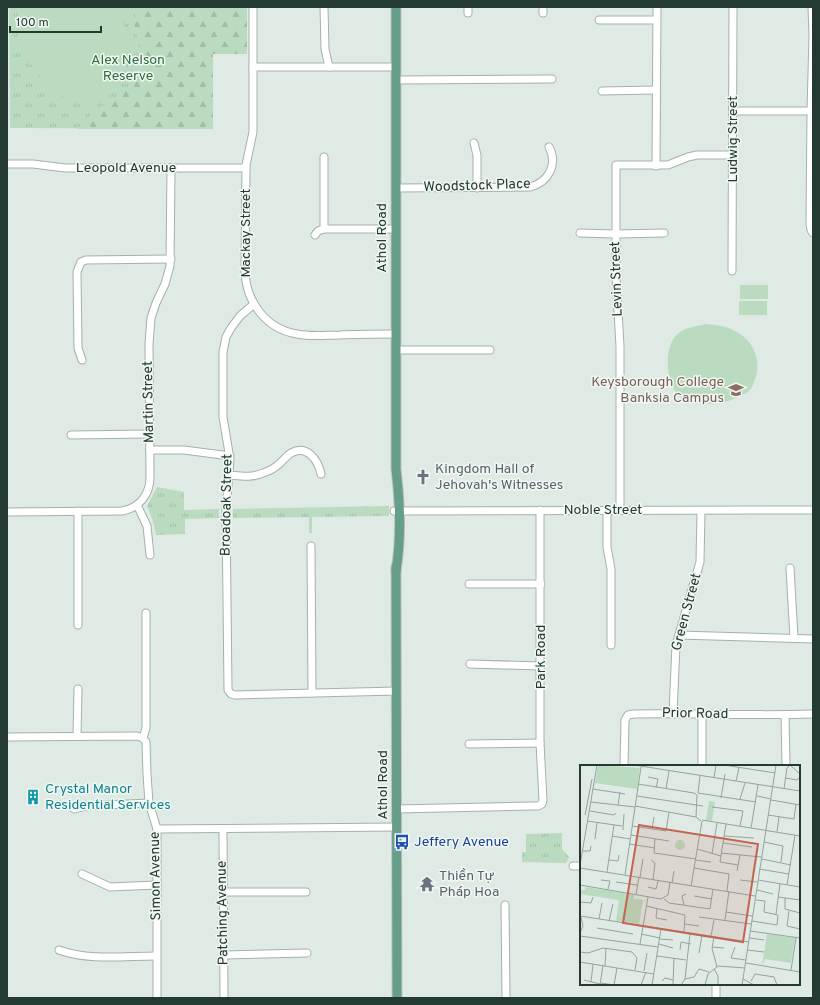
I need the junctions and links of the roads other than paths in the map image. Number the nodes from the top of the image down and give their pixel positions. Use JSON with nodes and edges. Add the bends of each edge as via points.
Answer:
{"nodes":[{"id":1,"x":254,"y":7,"type":"edge"},
{"id":2,"x":324,"y":7,"type":"edge"},
{"id":3,"x":396,"y":7,"type":"edge"},
{"id":4,"x":657,"y":7,"type":"edge"},
{"id":5,"x":733,"y":7,"type":"edge"},
{"id":6,"x":812,"y":7,"type":"edge"},
{"id":7,"x":599,"y":20,"type":"dead end"},
{"id":8,"x":656,"y":20,"type":"junction"},
{"id":9,"x":813,"y":35,"type":"edge"},
{"id":10,"x":254,"y":67,"type":"junction"},
{"id":11,"x":329,"y":67,"type":"junction"},
{"id":12,"x":396,"y":67,"type":"junction"},
{"id":13,"x":552,"y":79,"type":"dead end"},
{"id":14,"x":396,"y":80,"type":"junction"},
{"id":15,"x":656,"y":90,"type":"junction"},
{"id":16,"x":602,"y":91,"type":"dead end"},
{"id":17,"x":733,"y":111,"type":"junction"},
{"id":18,"x":812,"y":115,"type":"edge"},
{"id":19,"x":474,"y":143,"type":"dead end"},
{"id":20,"x":549,"y":147,"type":"dead end"},
{"id":21,"x":733,"y":155,"type":"junction"},
{"id":22,"x":324,"y":157,"type":"dead end"},
{"id":23,"x":7,"y":164,"type":"edge"},
{"id":24,"x":656,"y":166,"type":"junction"},
{"id":25,"x":171,"y":168,"type":"junction"},
{"id":26,"x":246,"y":168,"type":"junction"},
{"id":27,"x":396,"y":188,"type":"junction"},
{"id":28,"x":477,"y":188,"type":"junction"},
{"id":29,"x":324,"y":229,"type":"junction"},
{"id":30,"x":396,"y":229,"type":"junction"},
{"id":31,"x":813,"y":232,"type":"edge"},
{"id":32,"x":580,"y":233,"type":"dead end"},
{"id":33,"x":664,"y":233,"type":"dead end"},
{"id":34,"x":616,"y":234,"type":"junction"},
{"id":35,"x":315,"y":235,"type":"dead end"},
{"id":36,"x":171,"y":259,"type":"junction"},
{"id":37,"x":732,"y":271,"type":"dead end"},
{"id":38,"x":254,"y":304,"type":"junction"},
{"id":39,"x":396,"y":334,"type":"junction"},
{"id":40,"x":396,"y":350,"type":"junction"},
{"id":41,"x":490,"y":350,"type":"dead end"},
{"id":42,"x":82,"y":360,"type":"dead end"},
{"id":43,"x":149,"y":434,"type":"junction"},
{"id":44,"x":71,"y":435,"type":"dead end"},
{"id":45,"x":150,"y":450,"type":"junction"},
{"id":46,"x":230,"y":456,"type":"junction"},
{"id":47,"x":321,"y":474,"type":"dead end"},
{"id":48,"x":229,"y":475,"type":"junction"},
{"id":49,"x":137,"y":505,"type":"junction"},
{"id":50,"x":540,"y":510,"type":"junction"},
{"id":51,"x":607,"y":510,"type":"junction"},
{"id":52,"x":620,"y":510,"type":"junction"},
{"id":53,"x":701,"y":510,"type":"junction"},
{"id":54,"x":813,"y":510,"type":"edge"},
{"id":55,"x":78,"y":511,"type":"junction"},
{"id":56,"x":396,"y":511,"type":"junction"},
{"id":57,"x":7,"y":512,"type":"edge"},
{"id":58,"x":311,"y":546,"type":"dead end"},
{"id":59,"x":150,"y":554,"type":"dead end"},
{"id":60,"x":790,"y":568,"type":"dead end"},
{"id":61,"x":469,"y":584,"type":"dead end"},
{"id":62,"x":541,"y":584,"type":"junction"},
{"id":63,"x":146,"y":613,"type":"dead end"},
{"id":64,"x":78,"y":625,"type":"dead end"},
{"id":65,"x":679,"y":634,"type":"junction"},
{"id":66,"x":794,"y":638,"type":"junction"},
{"id":67,"x":813,"y":639,"type":"edge"},
{"id":68,"x":612,"y":644,"type":"dead end"},
{"id":69,"x":470,"y":664,"type":"dead end"},
{"id":70,"x":541,"y":666,"type":"junction"},
{"id":71,"x":78,"y":689,"type":"dead end"},
{"id":72,"x":396,"y":692,"type":"junction"},
{"id":73,"x":312,"y":693,"type":"junction"},
{"id":74,"x":673,"y":713,"type":"junction"},
{"id":75,"x":702,"y":714,"type":"junction"},
{"id":76,"x":813,"y":714,"type":"edge"},
{"id":77,"x":785,"y":715,"type":"junction"},
{"id":78,"x":77,"y":736,"type":"junction"},
{"id":79,"x":7,"y":737,"type":"edge"},
{"id":80,"x":143,"y":738,"type":"junction"},
{"id":81,"x":540,"y":743,"type":"junction"},
{"id":82,"x":469,"y":744,"type":"dead end"},
{"id":83,"x":624,"y":765,"type":"edge"},
{"id":84,"x":702,"y":765,"type":"edge"},
{"id":85,"x":786,"y":765,"type":"edge"},
{"id":86,"x":149,"y":803,"type":"junction"},
{"id":87,"x":74,"y":809,"type":"dead end"},
{"id":88,"x":397,"y":809,"type":"junction"},
{"id":89,"x":397,"y":827,"type":"junction"},
{"id":90,"x":222,"y":828,"type":"junction"},
{"id":91,"x":157,"y":829,"type":"junction"},
{"id":92,"x":82,"y":874,"type":"dead end"},
{"id":93,"x":157,"y":885,"type":"junction"},
{"id":94,"x":223,"y":892,"type":"junction"},
{"id":95,"x":306,"y":892,"type":"dead end"},
{"id":96,"x":505,"y":905,"type":"dead end"},
{"id":97,"x":59,"y":950,"type":"dead end"},
{"id":98,"x":307,"y":953,"type":"dead end"},
{"id":99,"x":224,"y":955,"type":"junction"},
{"id":100,"x":156,"y":956,"type":"junction"},
{"id":101,"x":716,"y":985,"type":"edge"},
{"id":102,"x":157,"y":998,"type":"edge"},
{"id":103,"x":224,"y":998,"type":"edge"},
{"id":104,"x":397,"y":998,"type":"edge"},
{"id":105,"x":506,"y":998,"type":"edge"},
{"id":106,"x":716,"y":998,"type":"edge"}],
"edges":[{"from":1,"to":10,"type":"street","name":"Mackay Street"},
{"from":2,"to":11,"type":"street","via":[[325,49]]},
{"from":3,"to":12,"type":"main road","name":"Athol Road"},
{"from":4,"to":8,"type":"street"},
{"from":5,"to":17,"type":"street","name":"Ludwig Street"},
{"from":6,"to":9,"type":"street"},
{"from":7,"to":8,"type":"street"},
{"from":8,"to":15,"type":"street"},
{"from":9,"to":18,"type":"street"},
{"from":10,"to":11,"type":"street"},
{"from":10,"to":26,"type":"street","name":"Mackay Street","via":[[253,132]]},
{"from":11,"to":12,"type":"street"},
{"from":12,"to":14,"type":"main road","name":"Athol Road"},
{"from":13,"to":14,"type":"street"},
{"from":14,"to":27,"type":"main road","name":"Athol Road"},
{"from":15,"to":16,"type":"street"},
{"from":15,"to":24,"type":"street"},
{"from":17,"to":18,"type":"street"},
{"from":17,"to":21,"type":"street","name":"Ludwig Street"},
{"from":18,"to":31,"type":"street","via":[[810,224]]},
{"from":19,"to":28,"type":"street","via":[[478,155]]},
{"from":20,"to":28,"type":"street","name":"Woodstock Place","via":[[552,157],[551,171],[539,184],[526,188]]},
{"from":21,"to":24,"type":"street","name":"Levin Street","via":[[697,155],[668,165]]},
{"from":21,"to":37,"type":"street","name":"Ludwig Street"},
{"from":22,"to":29,"type":"street"},
{"from":23,"to":25,"type":"street","name":"Leopold Avenue","via":[[65,168]]},
{"from":24,"to":34,"type":"street","name":"Levin Street","via":[[616,165]]},
{"from":25,"to":26,"type":"street","name":"Leopold Avenue"},
{"from":25,"to":36,"type":"street","name":"Martin Street"},
{"from":26,"to":38,"type":"street","name":"Mackay Street","via":[[245,277]]},
{"from":27,"to":28,"type":"street","name":"Woodstock Place"},
{"from":27,"to":30,"type":"main road","name":"Athol Road"},
{"from":29,"to":30,"type":"street"},
{"from":29,"to":35,"type":"street"},
{"from":30,"to":39,"type":"main road","name":"Athol Road"},
{"from":32,"to":34,"type":"street"},
{"from":33,"to":34,"type":"street"},
{"from":34,"to":52,"type":"street","name":"Levin Street","via":[[620,346]]},
{"from":36,"to":42,"type":"street","via":[[81,262],[77,272],[78,348]]},
{"from":36,"to":43,"type":"street","name":"Martin Street","via":[[168,277],[153,311],[150,326]]},
{"from":38,"to":39,"type":"street","name":"Mackay Street","via":[[263,317],[274,326],[297,334]]},
{"from":38,"to":46,"type":"street","name":"Broadoak Street","via":[[231,328],[223,352],[223,418]]},
{"from":39,"to":40,"type":"main road","name":"Athol Road"},
{"from":40,"to":41,"type":"street"},
{"from":40,"to":56,"type":"main road","name":"Athol Road"},
{"from":43,"to":44,"type":"street"},
{"from":43,"to":45,"type":"street","name":"Martin Street"},
{"from":45,"to":46,"type":"street","via":[[184,450]]},
{"from":45,"to":49,"type":"street","name":"Martin Street","via":[[150,485],[144,498]]},
{"from":46,"to":48,"type":"street","name":"Broadoak Street"},
{"from":47,"to":48,"type":"street","via":[[313,456],[300,451],[289,455],[262,474]]},
{"from":48,"to":73,"type":"street","name":"Broadoak Street","via":[[226,511],[227,687],[229,692],[235,694]]},
{"from":49,"to":55,"type":"street","via":[[122,511]]},
{"from":49,"to":59,"type":"street","via":[[147,526]]},
{"from":50,"to":51,"type":"street","name":"Noble Street"},
{"from":50,"to":56,"type":"street","name":"Noble Street"},
{"from":50,"to":62,"type":"street","name":"Park Road"},
{"from":51,"to":52,"type":"street","name":"Noble Street"},
{"from":51,"to":68,"type":"street"},
{"from":52,"to":53,"type":"street","name":"Noble Street"},
{"from":53,"to":54,"type":"street","name":"Noble Street"},
{"from":53,"to":65,"type":"street","name":"Green Street","via":[[700,562]]},
{"from":55,"to":57,"type":"street"},
{"from":55,"to":64,"type":"street"},
{"from":56,"to":72,"type":"main road","name":"Athol Road"},
{"from":58,"to":73,"type":"street"},
{"from":60,"to":66,"type":"street"},
{"from":61,"to":62,"type":"street"},
{"from":62,"to":70,"type":"street","name":"Park Road"},
{"from":63,"to":80,"type":"street","name":"Simon Avenue","via":[[146,728]]},
{"from":65,"to":66,"type":"street"},
{"from":65,"to":74,"type":"street","name":"Green Street","via":[[675,658]]},
{"from":66,"to":67,"type":"street"},
{"from":69,"to":70,"type":"street"},
{"from":70,"to":81,"type":"street","name":"Park Road"},
{"from":71,"to":78,"type":"street"},
{"from":72,"to":73,"type":"street"},
{"from":72,"to":88,"type":"main road","name":"Athol Road"},
{"from":74,"to":75,"type":"street","name":"Prior Road"},
{"from":74,"to":83,"type":"street","name":"Prior Road","via":[[628,716],[625,720]]},
{"from":75,"to":77,"type":"street","name":"Prior Road"},
{"from":75,"to":84,"type":"street"},
{"from":76,"to":77,"type":"street","name":"Prior Road"},
{"from":77,"to":85,"type":"street"},
{"from":78,"to":79,"type":"street"},
{"from":78,"to":80,"type":"street"},
{"from":80,"to":86,"type":"street","name":"Simon Avenue","via":[[146,742]]},
{"from":81,"to":82,"type":"street"},
{"from":81,"to":88,"type":"street","name":"Park Road","via":[[542,804],[538,806]]},
{"from":86,"to":87,"type":"street","via":[[86,806]]},
{"from":86,"to":91,"type":"street","name":"Simon Avenue"},
{"from":88,"to":89,"type":"main road","name":"Athol Road"},
{"from":89,"to":90,"type":"street"},
{"from":89,"to":104,"type":"main road","name":"Athol Road"},
{"from":90,"to":91,"type":"street"},
{"from":90,"to":94,"type":"street","name":"Patching Avenue"},
{"from":91,"to":93,"type":"street","name":"Simon Avenue"},
{"from":92,"to":93,"type":"street","via":[[110,887]]},
{"from":93,"to":100,"type":"street","name":"Simon Avenue"},
{"from":94,"to":95,"type":"street"},
{"from":94,"to":99,"type":"street","name":"Patching Avenue"},
{"from":96,"to":105,"type":"street"},
{"from":97,"to":100,"type":"street","via":[[93,957]]},
{"from":98,"to":99,"type":"street"},
{"from":99,"to":103,"type":"street","name":"Patching Avenue"},
{"from":100,"to":102,"type":"street","name":"Simon Avenue"},
{"from":101,"to":106,"type":"street"}]}
